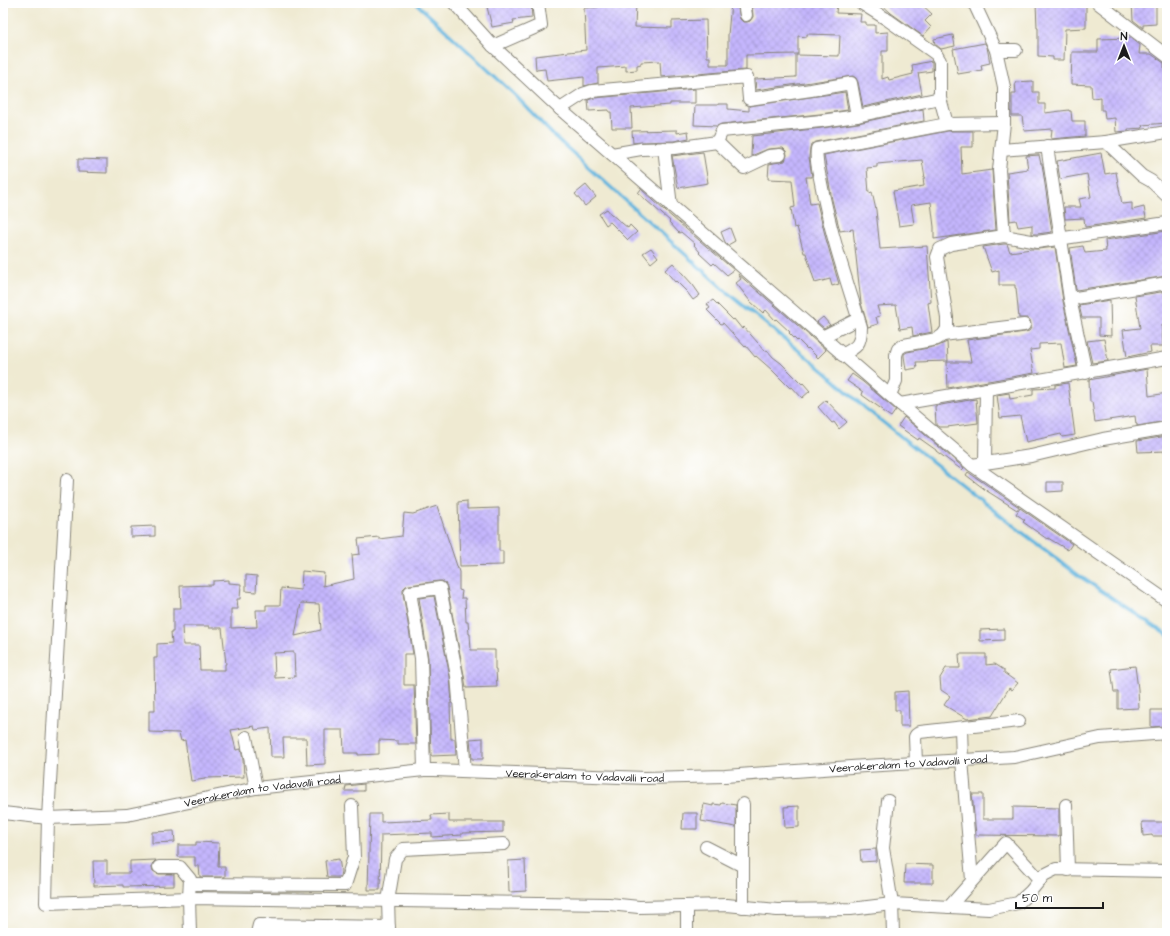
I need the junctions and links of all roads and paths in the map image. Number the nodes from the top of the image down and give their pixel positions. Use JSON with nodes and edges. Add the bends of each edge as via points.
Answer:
{"nodes":[{"id":1,"x":454,"y":3,"type":"edge"},
{"id":2,"x":538,"y":3,"type":"edge"},
{"id":3,"x":861,"y":3,"type":"edge"},
{"id":4,"x":974,"y":3,"type":"edge"},
{"id":5,"x":1098,"y":3,"type":"edge"},
{"id":6,"x":493,"y":46,"type":"junction"},
{"id":7,"x":996,"y":50,"type":"junction"},
{"id":8,"x":1016,"y":50,"type":"dead end"},
{"id":9,"x":1167,"y":56,"type":"edge"},
{"id":10,"x":940,"y":98,"type":"junction"},
{"id":11,"x":560,"y":109,"type":"junction"},
{"id":12,"x":857,"y":116,"type":"junction"},
{"id":13,"x":1004,"y":123,"type":"junction"},
{"id":14,"x":947,"y":124,"type":"junction"},
{"id":15,"x":1167,"y":132,"type":"edge"},
{"id":16,"x":716,"y":142,"type":"junction"},
{"id":17,"x":1106,"y":142,"type":"junction"},
{"id":18,"x":1047,"y":146,"type":"junction"},
{"id":19,"x":664,"y":148,"type":"junction"},
{"id":20,"x":1001,"y":150,"type":"junction"},
{"id":21,"x":612,"y":154,"type":"junction"},
{"id":22,"x":780,"y":155,"type":"dead end"},
{"id":23,"x":1167,"y":196,"type":"edge"},
{"id":24,"x":671,"y":206,"type":"junction"},
{"id":25,"x":1167,"y":223,"type":"edge"},
{"id":26,"x":1004,"y":236,"type":"junction"},
{"id":27,"x":1060,"y":239,"type":"junction"},
{"id":28,"x":1167,"y":283,"type":"edge"},
{"id":29,"x":1070,"y":299,"type":"junction"},
{"id":30,"x":858,"y":318,"type":"junction"},
{"id":31,"x":1024,"y":324,"type":"dead end"},
{"id":32,"x":943,"y":335,"type":"junction"},
{"id":33,"x":822,"y":337,"type":"junction"},
{"id":34,"x":842,"y":355,"type":"junction"},
{"id":35,"x":1167,"y":358,"type":"edge"},
{"id":36,"x":1086,"y":373,"type":"junction"},
{"id":37,"x":986,"y":389,"type":"junction"},
{"id":38,"x":890,"y":395,"type":"junction"},
{"id":39,"x":900,"y":404,"type":"junction"},
{"id":40,"x":1167,"y":428,"type":"edge"},
{"id":41,"x":985,"y":463,"type":"junction"},
{"id":42,"x":972,"y":465,"type":"junction"},
{"id":43,"x":67,"y":480,"type":"dead end"},
{"id":44,"x":1167,"y":601,"type":"edge"},
{"id":45,"x":1019,"y":721,"type":"dead end"},
{"id":46,"x":961,"y":728,"type":"junction"},
{"id":47,"x":1167,"y":733,"type":"edge"},
{"id":48,"x":246,"y":737,"type":"dead end"},
{"id":49,"x":962,"y":760,"type":"junction"},
{"id":50,"x":916,"y":763,"type":"junction"},
{"id":51,"x":424,"y":770,"type":"junction"},
{"id":52,"x":465,"y":771,"type":"junction"},
{"id":53,"x":256,"y":788,"type":"junction"},
{"id":54,"x":888,"y":801,"type":"dead end"},
{"id":55,"x":743,"y":804,"type":"dead end"},
{"id":56,"x":1066,"y":805,"type":"dead end"},
{"id":57,"x":352,"y":806,"type":"dead end"},
{"id":58,"x":3,"y":813,"type":"edge"},
{"id":59,"x":48,"y":818,"type":"junction"},
{"id":60,"x":504,"y":844,"type":"dead end"},
{"id":61,"x":706,"y":847,"type":"dead end"},
{"id":62,"x":743,"y":866,"type":"junction"},
{"id":63,"x":159,"y":867,"type":"dead end"},
{"id":64,"x":1068,"y":870,"type":"junction"},
{"id":65,"x":1167,"y":871,"type":"edge"},
{"id":66,"x":972,"y":880,"type":"junction"},
{"id":67,"x":1040,"y":880,"type":"junction"},
{"id":68,"x":190,"y":884,"type":"junction"},
{"id":69,"x":190,"y":898,"type":"junction"},
{"id":70,"x":388,"y":901,"type":"junction"},
{"id":71,"x":892,"y":904,"type":"junction"},
{"id":72,"x":687,"y":906,"type":"junction"},
{"id":73,"x":743,"y":907,"type":"junction"},
{"id":74,"x":949,"y":907,"type":"junction"},
{"id":75,"x":348,"y":930,"type":"edge"},
{"id":76,"x":389,"y":930,"type":"edge"},
{"id":77,"x":190,"y":933,"type":"edge"},
{"id":78,"x":257,"y":933,"type":"edge"},
{"id":79,"x":687,"y":933,"type":"edge"},
{"id":80,"x":893,"y":933,"type":"edge"}],
"edges":[{"from":1,"to":6,"type":"street"},
{"from":2,"to":6,"type":"street","via":[[541,25]]},
{"from":3,"to":10,"type":"street","via":[[936,54],[940,61]]},
{"from":4,"to":7,"type":"street"},
{"from":5,"to":9,"type":"street"},
{"from":6,"to":11,"type":"street"},
{"from":7,"to":8,"type":"street"},
{"from":7,"to":13,"type":"street","via":[[1004,87]]},
{"from":10,"to":12,"type":"street"},
{"from":10,"to":14,"type":"street"},
{"from":11,"to":12,"type":"street","via":[[592,91],[747,77],[749,99],[851,83]]},
{"from":11,"to":21,"type":"street"},
{"from":12,"to":16,"type":"street","via":[[722,131]]},
{"from":13,"to":14,"type":"street"},
{"from":13,"to":20,"type":"street"},
{"from":14,"to":30,"type":"street","via":[[817,149],[825,207]]},
{"from":15,"to":17,"type":"street"},
{"from":16,"to":19,"type":"street"},
{"from":16,"to":22,"type":"street","via":[[744,168],[769,156]]},
{"from":17,"to":18,"type":"street"},
{"from":17,"to":23,"type":"street"},
{"from":18,"to":20,"type":"street"},
{"from":18,"to":27,"type":"street"},
{"from":19,"to":21,"type":"street"},
{"from":19,"to":24,"type":"street"},
{"from":20,"to":26,"type":"street","via":[[999,170]]},
{"from":21,"to":24,"type":"street"},
{"from":24,"to":33,"type":"street"},
{"from":25,"to":27,"type":"street"},
{"from":26,"to":27,"type":"street","via":[[1037,242]]},
{"from":26,"to":32,"type":"street","via":[[951,244],[940,250],[937,257],[947,318],[947,329]]},
{"from":27,"to":29,"type":"street"},
{"from":28,"to":29,"type":"street"},
{"from":29,"to":36,"type":"street"},
{"from":30,"to":33,"type":"street"},
{"from":30,"to":34,"type":"street","via":[[861,327],[859,344]]},
{"from":31,"to":32,"type":"street"},
{"from":32,"to":38,"type":"street","via":[[937,339],[904,345],[898,349],[896,381]]},
{"from":33,"to":34,"type":"street"},
{"from":34,"to":38,"type":"street"},
{"from":35,"to":36,"type":"street"},
{"from":36,"to":37,"type":"street"},
{"from":37,"to":39,"type":"street"},
{"from":37,"to":41,"type":"street"},
{"from":38,"to":39,"type":"street"},
{"from":39,"to":42,"type":"street"},
{"from":40,"to":41,"type":"street"},
{"from":41,"to":42,"type":"street"},
{"from":42,"to":44,"type":"street"},
{"from":43,"to":59,"type":"street"},
{"from":45,"to":46,"type":"street"},
{"from":46,"to":49,"type":"street"},
{"from":46,"to":50,"type":"street","via":[[916,734]]},
{"from":47,"to":49,"type":"street","name":"Veerakeralam to Vadavalli road","via":[[1100,738],[1014,757]]},
{"from":48,"to":53,"type":"street"},
{"from":49,"to":50,"type":"street","name":"Veerakeralam to Vadavalli road"},
{"from":49,"to":66,"type":"street"},
{"from":50,"to":52,"type":"street","name":"Veerakeralam to Vadavalli road","via":[[725,776],[645,778]]},
{"from":51,"to":52,"type":"street","name":"Veerakeralam to Vadavalli road"},
{"from":51,"to":52,"type":"street","via":[[421,658],[410,592],[440,588],[457,676]]},
{"from":51,"to":53,"type":"street","name":"Veerakeralam to Vadavalli road"},
{"from":53,"to":59,"type":"street","name":"Veerakeralam to Vadavalli road","via":[[127,815]]},
{"from":54,"to":71,"type":"street","via":[[883,848]]},
{"from":55,"to":62,"type":"street"},
{"from":56,"to":64,"type":"street"},
{"from":57,"to":68,"type":"street","via":[[354,857],[345,885]]},
{"from":58,"to":59,"type":"street","name":"Veerakeralam to Vadavalli road"},
{"from":59,"to":69,"type":"street","via":[[46,903]]},
{"from":60,"to":70,"type":"street","via":[[403,849],[395,859]]},
{"from":61,"to":62,"type":"street"},
{"from":62,"to":73,"type":"street"},
{"from":63,"to":68,"type":"street","via":[[180,867],[190,879]]},
{"from":64,"to":65,"type":"street"},
{"from":64,"to":67,"type":"street","via":[[1056,869]]},
{"from":66,"to":67,"type":"street","via":[[1006,843]]},
{"from":66,"to":74,"type":"street"},
{"from":67,"to":74,"type":"street","via":[[1018,903],[989,909]]},
{"from":68,"to":69,"type":"street"},
{"from":69,"to":70,"type":"street"},
{"from":69,"to":77,"type":"street"},
{"from":70,"to":72,"type":"street"},
{"from":70,"to":76,"type":"street"},
{"from":71,"to":73,"type":"street","via":[[836,909],[777,910]]},
{"from":71,"to":74,"type":"street"},
{"from":71,"to":80,"type":"street"},
{"from":72,"to":73,"type":"street"},
{"from":72,"to":79,"type":"street"},
{"from":75,"to":76,"type":"street"},
{"from":75,"to":78,"type":"street","via":[[259,925]]}]}
